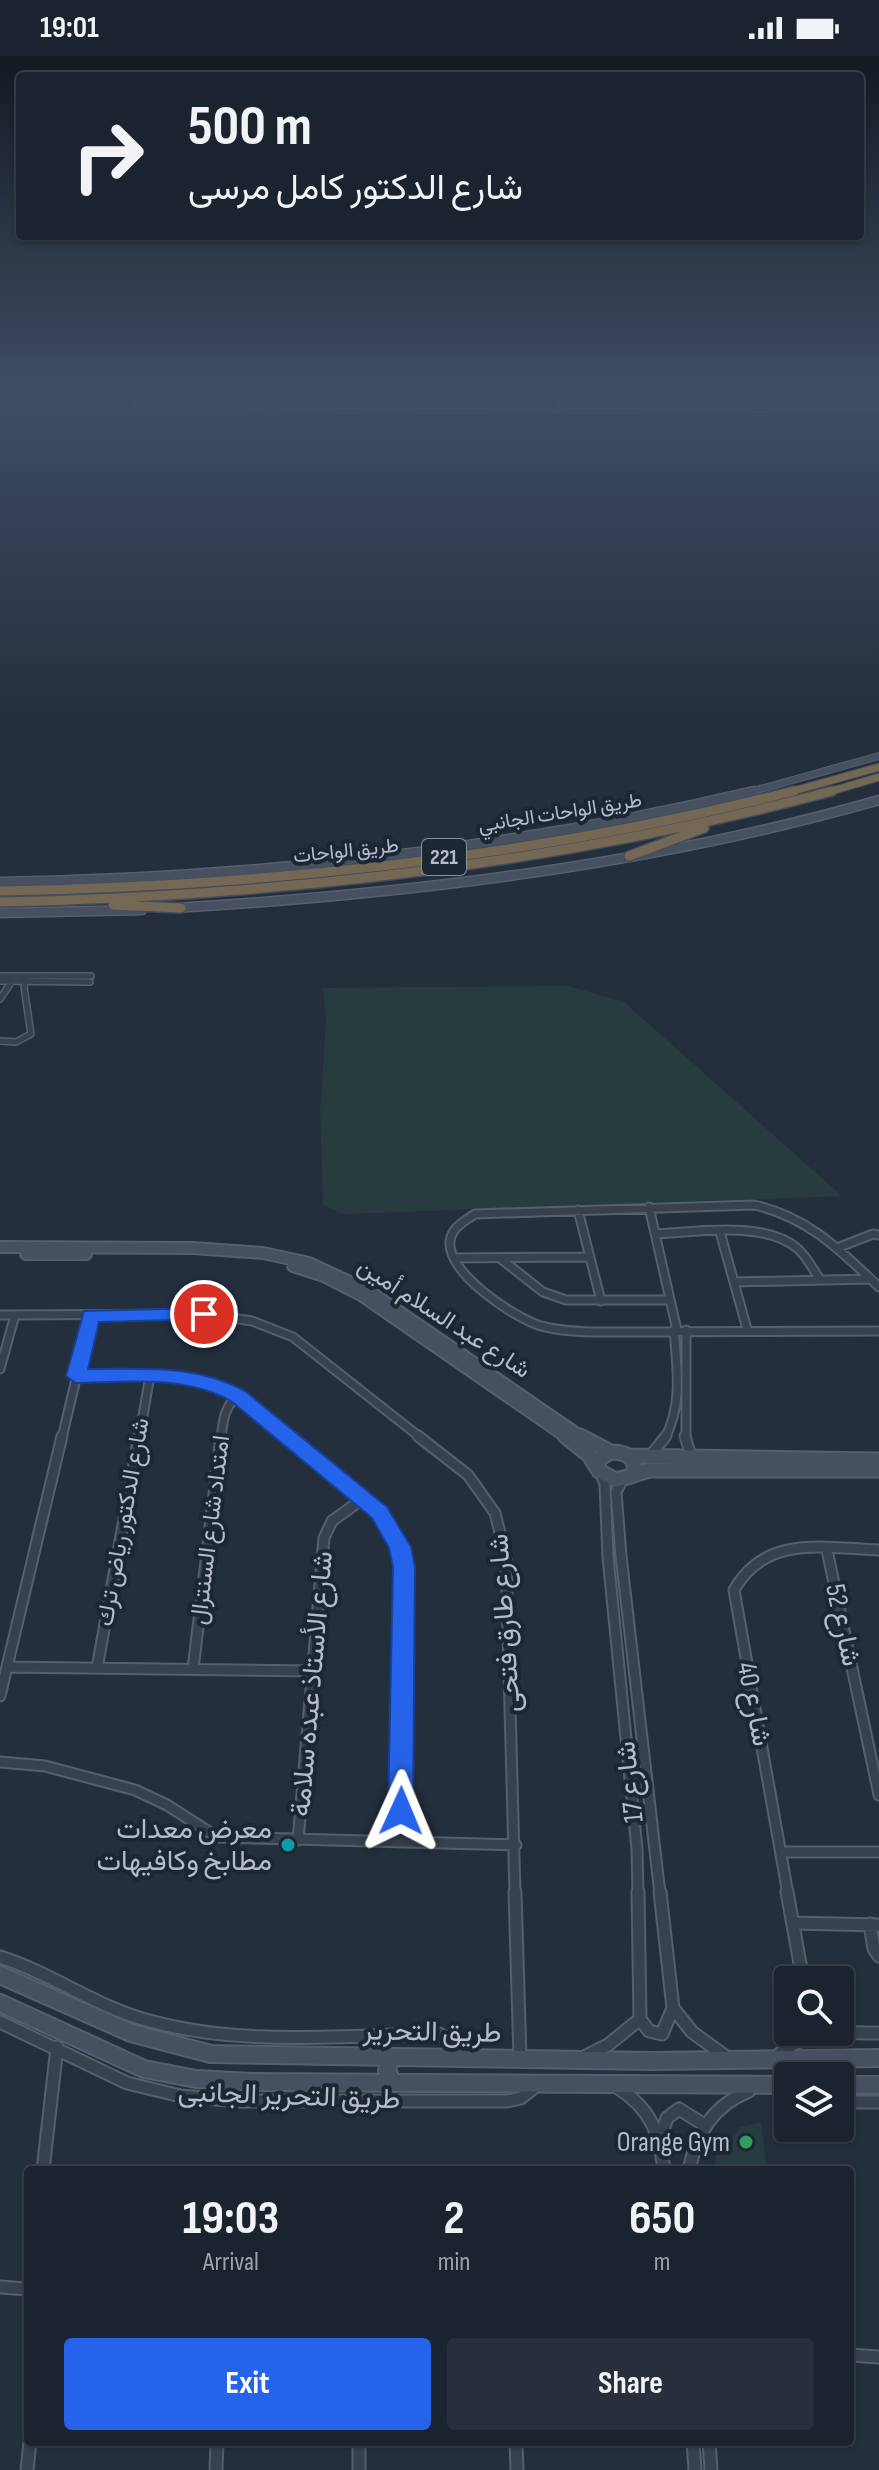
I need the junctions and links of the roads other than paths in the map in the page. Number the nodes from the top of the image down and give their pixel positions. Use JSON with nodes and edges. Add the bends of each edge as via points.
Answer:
{"nodes":[{"id":1,"x":879,"y":756,"type":"edge"},
{"id":2,"x":879,"y":767,"type":"edge"},
{"id":3,"x":879,"y":777,"type":"edge"},
{"id":4,"x":879,"y":800,"type":"edge"},
{"id":5,"x":731,"y":816,"type":"junction"},
{"id":6,"x":629,"y":856,"type":"junction"},
{"id":7,"x":101,"y":879,"type":"junction"},
{"id":8,"x":0,"y":882,"type":"edge"},
{"id":9,"x":0,"y":891,"type":"edge"},
{"id":10,"x":24,"y":891,"type":"junction"},
{"id":11,"x":0,"y":902,"type":"edge"},
{"id":12,"x":38,"y":902,"type":"junction"},
{"id":13,"x":181,"y":908,"type":"junction"},
{"id":14,"x":0,"y":913,"type":"edge"},
{"id":15,"x":0,"y":979,"type":"edge"},
{"id":16,"x":13,"y":979,"type":"junction"},
{"id":17,"x":26,"y":979,"type":"junction"},
{"id":18,"x":91,"y":979,"type":"dead end"},
{"id":19,"x":24,"y":993,"type":"junction"},
{"id":20,"x":2,"y":996,"type":"edge"},
{"id":21,"x":0,"y":1041,"type":"edge"},
{"id":22,"x":649,"y":1207,"type":"junction"},
{"id":23,"x":578,"y":1210,"type":"junction"},
{"id":24,"x":879,"y":1227,"type":"edge"},
{"id":25,"x":720,"y":1232,"type":"junction"},
{"id":26,"x":655,"y":1234,"type":"junction"},
{"id":27,"x":876,"y":1235,"type":"edge"},
{"id":28,"x":0,"y":1247,"type":"edge"},
{"id":29,"x":837,"y":1248,"type":"junction"},
{"id":30,"x":0,"y":1254,"type":"edge"},
{"id":31,"x":590,"y":1257,"type":"junction"},
{"id":32,"x":454,"y":1258,"type":"junction"},
{"id":33,"x":501,"y":1259,"type":"junction"},
{"id":34,"x":870,"y":1279,"type":"junction"},
{"id":35,"x":820,"y":1280,"type":"junction"},
{"id":36,"x":734,"y":1282,"type":"junction"},
{"id":37,"x":879,"y":1287,"type":"edge"},
{"id":38,"x":670,"y":1300,"type":"junction"},
{"id":39,"x":601,"y":1301,"type":"junction"},
{"id":40,"x":0,"y":1315,"type":"edge"},
{"id":41,"x":15,"y":1315,"type":"junction"},
{"id":42,"x":91,"y":1316,"type":"junction"},
{"id":43,"x":747,"y":1329,"type":"junction"},
{"id":44,"x":679,"y":1330,"type":"junction"},
{"id":45,"x":879,"y":1331,"type":"edge"},
{"id":46,"x":461,"y":1358,"type":"junction"},
{"id":47,"x":0,"y":1369,"type":"edge"},
{"id":48,"x":76,"y":1376,"type":"junction"},
{"id":49,"x":150,"y":1376,"type":"junction"},
{"id":50,"x":238,"y":1396,"type":"junction"},
{"id":51,"x":682,"y":1400,"type":"junction"},
{"id":52,"x":611,"y":1452,"type":"junction"},
{"id":53,"x":628,"y":1456,"type":"junction"},
{"id":54,"x":648,"y":1458,"type":"junction"},
{"id":55,"x":692,"y":1459,"type":"junction"},
{"id":56,"x":846,"y":1465,"type":"junction"},
{"id":57,"x":876,"y":1465,"type":"edge"},
{"id":58,"x":599,"y":1471,"type":"junction"},
{"id":59,"x":629,"y":1477,"type":"junction"},
{"id":60,"x":364,"y":1498,"type":"junction"},
{"id":61,"x":827,"y":1550,"type":"junction"},
{"id":62,"x":879,"y":1550,"type":"edge"},
{"id":63,"x":7,"y":1667,"type":"junction"},
{"id":64,"x":97,"y":1668,"type":"junction"},
{"id":65,"x":193,"y":1669,"type":"junction"},
{"id":66,"x":312,"y":1671,"type":"junction"},
{"id":67,"x":0,"y":1696,"type":"edge"},
{"id":68,"x":0,"y":1762,"type":"edge"},
{"id":69,"x":879,"y":1795,"type":"edge"},
{"id":70,"x":298,"y":1840,"type":"junction"},
{"id":71,"x":400,"y":1841,"type":"junction"},
{"id":72,"x":516,"y":1845,"type":"junction"},
{"id":73,"x":781,"y":1852,"type":"junction"},
{"id":74,"x":879,"y":1852,"type":"edge"},
{"id":75,"x":793,"y":1923,"type":"junction"},
{"id":76,"x":874,"y":1924,"type":"edge"},
{"id":77,"x":879,"y":1956,"type":"edge"},
{"id":78,"x":0,"y":1957,"type":"edge"},
{"id":79,"x":801,"y":1966,"type":"edge"},
{"id":80,"x":0,"y":1975,"type":"edge"},
{"id":81,"x":0,"y":2003,"type":"edge"},
{"id":82,"x":673,"y":2008,"type":"junction"},
{"id":83,"x":640,"y":2019,"type":"junction"},
{"id":84,"x":0,"y":2022,"type":"edge"},
{"id":85,"x":854,"y":2033,"type":"edge"},
{"id":86,"x":879,"y":2033,"type":"edge"},
{"id":87,"x":785,"y":2046,"type":"edge"},
{"id":88,"x":57,"y":2047,"type":"junction"},
{"id":89,"x":348,"y":2057,"type":"junction"},
{"id":90,"x":777,"y":2057,"type":"junction"},
{"id":91,"x":580,"y":2058,"type":"junction"},
{"id":92,"x":879,"y":2058,"type":"edge"},
{"id":93,"x":390,"y":2059,"type":"junction"},
{"id":94,"x":467,"y":2059,"type":"junction"},
{"id":95,"x":520,"y":2059,"type":"junction"},
{"id":96,"x":730,"y":2059,"type":"junction"},
{"id":97,"x":392,"y":2081,"type":"junction"},
{"id":98,"x":343,"y":2082,"type":"junction"},
{"id":99,"x":538,"y":2083,"type":"junction"},
{"id":100,"x":609,"y":2083,"type":"junction"},
{"id":101,"x":766,"y":2085,"type":"junction"},
{"id":102,"x":774,"y":2085,"type":"edge"},
{"id":103,"x":854,"y":2085,"type":"edge"},
{"id":104,"x":879,"y":2085,"type":"edge"},
{"id":105,"x":854,"y":2102,"type":"edge"},
{"id":106,"x":879,"y":2102,"type":"edge"},
{"id":107,"x":703,"y":2124,"type":"junction"},
{"id":108,"x":660,"y":2141,"type":"junction"},
{"id":109,"x":43,"y":2166,"type":"edge"},
{"id":110,"x":663,"y":2166,"type":"edge"},
{"id":111,"x":690,"y":2166,"type":"edge"},
{"id":112,"x":0,"y":2287,"type":"edge"},
{"id":113,"x":24,"y":2289,"type":"edge"},
{"id":114,"x":854,"y":2355,"type":"edge"},
{"id":115,"x":879,"y":2357,"type":"edge"},
{"id":116,"x":30,"y":2446,"type":"edge"},
{"id":117,"x":217,"y":2446,"type":"edge"},
{"id":118,"x":359,"y":2446,"type":"edge"},
{"id":119,"x":516,"y":2446,"type":"edge"},
{"id":120,"x":693,"y":2446,"type":"edge"},
{"id":121,"x":709,"y":2446,"type":"edge"},
{"id":122,"x":27,"y":2470,"type":"edge"},
{"id":123,"x":216,"y":2470,"type":"edge"},
{"id":124,"x":359,"y":2470,"type":"edge"},
{"id":125,"x":517,"y":2470,"type":"edge"},
{"id":126,"x":695,"y":2470,"type":"edge"},
{"id":127,"x":711,"y":2470,"type":"edge"}],
"edges":[{"from":1,"to":7,"type":"street","name":"طريق الواحات الجانبي","via":[[690,806],[541,834],[348,860]]},
{"from":2,"to":10,"type":"highway","name":"طريق الواحات","number":"221","via":[[648,825],[457,855],[241,879]]},
{"from":3,"to":5,"type":"highway","name":"طريق الواحات","number":"221"},
{"from":4,"to":6,"type":"street"},
{"from":5,"to":6,"type":"highway"},
{"from":5,"to":12,"type":"highway","name":"طريق الواحات","number":"221","via":[[405,872]]},
{"from":6,"to":13,"type":"street","via":[[400,889]]},
{"from":7,"to":8,"type":"street","name":"طريق الواحات الجانبي"},
{"from":7,"to":10,"type":"highway"},
{"from":9,"to":10,"type":"highway","name":"طريق الواحات","number":"221"},
{"from":11,"to":12,"type":"highway","name":"طريق الواحات","number":"221"},
{"from":12,"to":13,"type":"highway"},
{"from":13,"to":14,"type":"street"},
{"from":15,"to":16,"type":"street"},
{"from":16,"to":17,"type":"street"},
{"from":16,"to":20,"type":"street"},
{"from":17,"to":18,"type":"street"},
{"from":17,"to":19,"type":"street"},
{"from":19,"to":20,"type":"street"},
{"from":19,"to":21,"type":"street","via":[[31,1034],[16,1042]]},
{"from":22,"to":23,"type":"street"},
{"from":22,"to":26,"type":"street"},
{"from":22,"to":29,"type":"street","via":[[773,1208],[808,1222]]},
{"from":23,"to":31,"type":"street"},
{"from":23,"to":32,"type":"street","via":[[475,1214],[454,1227]]},
{"from":24,"to":27,"type":"street"},
{"from":25,"to":26,"type":"street"},
{"from":25,"to":35,"type":"street","via":[[779,1237],[804,1255]]},
{"from":25,"to":36,"type":"street"},
{"from":26,"to":38,"type":"street"},
{"from":27,"to":29,"type":"street"},
{"from":28,"to":46,"type":"street","name":"شارع عبد السلام أمين","via":[[193,1248],[286,1257],[350,1280]]},
{"from":29,"to":34,"type":"street"},
{"from":30,"to":46,"type":"street","name":"شارع عبد السلام أمين","via":[[192,1255],[282,1263],[343,1285]]},
{"from":31,"to":33,"type":"street"},
{"from":31,"to":39,"type":"street"},
{"from":32,"to":33,"type":"street"},
{"from":32,"to":44,"type":"street","via":[[487,1295],[546,1327]]},
{"from":33,"to":39,"type":"street","via":[[554,1297]]},
{"from":34,"to":35,"type":"street"},
{"from":34,"to":37,"type":"street"},
{"from":35,"to":36,"type":"street"},
{"from":36,"to":43,"type":"street"},
{"from":38,"to":39,"type":"street"},
{"from":38,"to":44,"type":"street"},
{"from":40,"to":41,"type":"street","name":"شارع طارق فتحى"},
{"from":41,"to":42,"type":"street","name":"شارع طارق فتحى"},
{"from":41,"to":47,"type":"street"},
{"from":42,"to":48,"type":"street"},
{"from":42,"to":72,"type":"street","name":"شارع طارق فتحى","via":[[180,1312],[273,1328],[308,1347],[450,1459],[483,1493],[499,1524],[506,1557]]},
{"from":43,"to":44,"type":"street"},
{"from":43,"to":45,"type":"street"},
{"from":44,"to":51,"type":"street"},
{"from":46,"to":52,"type":"street","name":"شارع عبد السلام أمين"},
{"from":46,"to":58,"type":"street","name":"شارع عبد السلام أمين","via":[[582,1448]]},
{"from":48,"to":49,"type":"street"},
{"from":48,"to":63,"type":"street"},
{"from":49,"to":50,"type":"street","via":[[198,1379]]},
{"from":49,"to":64,"type":"street","name":"شارع الدكتور رياض ترك"},
{"from":50,"to":60,"type":"street"},
{"from":50,"to":65,"type":"street","name":"امتداد شارع السنترال","via":[[224,1415]]},
{"from":51,"to":54,"type":"street","via":[[668,1437]]},
{"from":51,"to":55,"type":"street"},
{"from":52,"to":53,"type":"street"},
{"from":52,"to":58,"type":"street","via":[[601,1456]]},
{"from":53,"to":54,"type":"street"},
{"from":53,"to":59,"type":"street","via":[[635,1468]]},
{"from":54,"to":55,"type":"street"},
{"from":55,"to":56,"type":"street"},
{"from":56,"to":57,"type":"street"},
{"from":56,"to":59,"type":"street","via":[[649,1470]]},
{"from":58,"to":59,"type":"street","via":[[616,1480]]},
{"from":58,"to":83,"type":"street","name":"شارع 17","via":[[605,1484],[638,1863]]},
{"from":59,"to":82,"type":"street","name":"شارع 17","via":[[616,1492],[621,1556]]},
{"from":60,"to":66,"type":"street","name":"شارع الأستاذ عبده سلامة","via":[[332,1521],[324,1538]]},
{"from":60,"to":71,"type":"street","via":[[392,1529],[404,1567]]},
{"from":61,"to":62,"type":"street","name":"شارع 40"},
{"from":61,"to":69,"type":"street","name":"شارع 52"},
{"from":61,"to":73,"type":"street","name":"شارع 40","via":[[771,1552],[740,1574],[734,1590]]},
{"from":63,"to":64,"type":"street"},
{"from":63,"to":67,"type":"street"},
{"from":64,"to":65,"type":"street"},
{"from":65,"to":66,"type":"street"},
{"from":66,"to":70,"type":"street","name":"شارع الأستاذ عبده سلامة"},
{"from":68,"to":70,"type":"street","via":[[45,1766],[135,1790],[217,1837]]},
{"from":70,"to":71,"type":"street"},
{"from":71,"to":72,"type":"street"},
{"from":72,"to":95,"type":"street","name":"شارع طارق فتحى"},
{"from":73,"to":74,"type":"street"},
{"from":73,"to":75,"type":"street","name":"شارع 40"},
{"from":75,"to":76,"type":"street"},
{"from":75,"to":79,"type":"street","name":"شارع 40"},
{"from":76,"to":77,"type":"street"},
{"from":78,"to":94,"type":"street","via":[[143,2019],[178,2028],[233,2035],[439,2034]]},
{"from":80,"to":89,"type":"street","name":"طريق التحرير","via":[[118,2028],[179,2048],[211,2054]]},
{"from":81,"to":98,"type":"street","name":"طريق التحرير","via":[[165,2074],[225,2082]]},
{"from":82,"to":83,"type":"street","via":[[662,2034],[649,2031]]},
{"from":82,"to":96,"type":"street","via":[[692,2032]]},
{"from":83,"to":91,"type":"street","via":[[608,2045]]},
{"from":84,"to":88,"type":"street","name":"طريق التحرير الجانبى"},
{"from":85,"to":86,"type":"street"},
{"from":87,"to":90,"type":"street"},
{"from":88,"to":99,"type":"street","name":"طريق التحرير الجانبى","via":[[127,2083],[210,2099],[507,2101],[528,2094]]},
{"from":88,"to":109,"type":"street"},
{"from":89,"to":93,"type":"street","name":"طريق التحرير"},
{"from":89,"to":98,"type":"street","via":[[353,2073]]},
{"from":90,"to":92,"type":"street","name":"طريق التحرير"},
{"from":90,"to":96,"type":"street","name":"طريق التحرير"},
{"from":91,"to":95,"type":"street","name":"طريق التحرير"},
{"from":91,"to":96,"type":"street","name":"طريق التحرير"},
{"from":93,"to":94,"type":"street","name":"طريق التحرير"},
{"from":93,"to":97,"type":"street","via":[[387,2071]]},
{"from":94,"to":95,"type":"street","name":"طريق التحرير"},
{"from":97,"to":98,"type":"street","name":"طريق التحرير"},
{"from":97,"to":99,"type":"street","name":"طريق التحرير"},
{"from":99,"to":100,"type":"street","name":"طريق التحرير"},
{"from":100,"to":101,"type":"street","name":"طريق التحرير"},
{"from":100,"to":108,"type":"street","via":[[646,2108]]},
{"from":101,"to":102,"type":"street","name":"طريق التحرير"},
{"from":101,"to":107,"type":"street","via":[[738,2095]]},
{"from":103,"to":104,"type":"street"},
{"from":105,"to":106,"type":"street"},
{"from":107,"to":108,"type":"street","via":[[686,2111],[673,2111]]},
{"from":107,"to":111,"type":"street"},
{"from":108,"to":110,"type":"street"},
{"from":112,"to":113,"type":"street"},
{"from":114,"to":115,"type":"street"},
{"from":116,"to":122,"type":"street"},
{"from":117,"to":123,"type":"street"},
{"from":118,"to":124,"type":"street"},
{"from":119,"to":125,"type":"street"},
{"from":120,"to":126,"type":"street"},
{"from":121,"to":127,"type":"street"}]}
